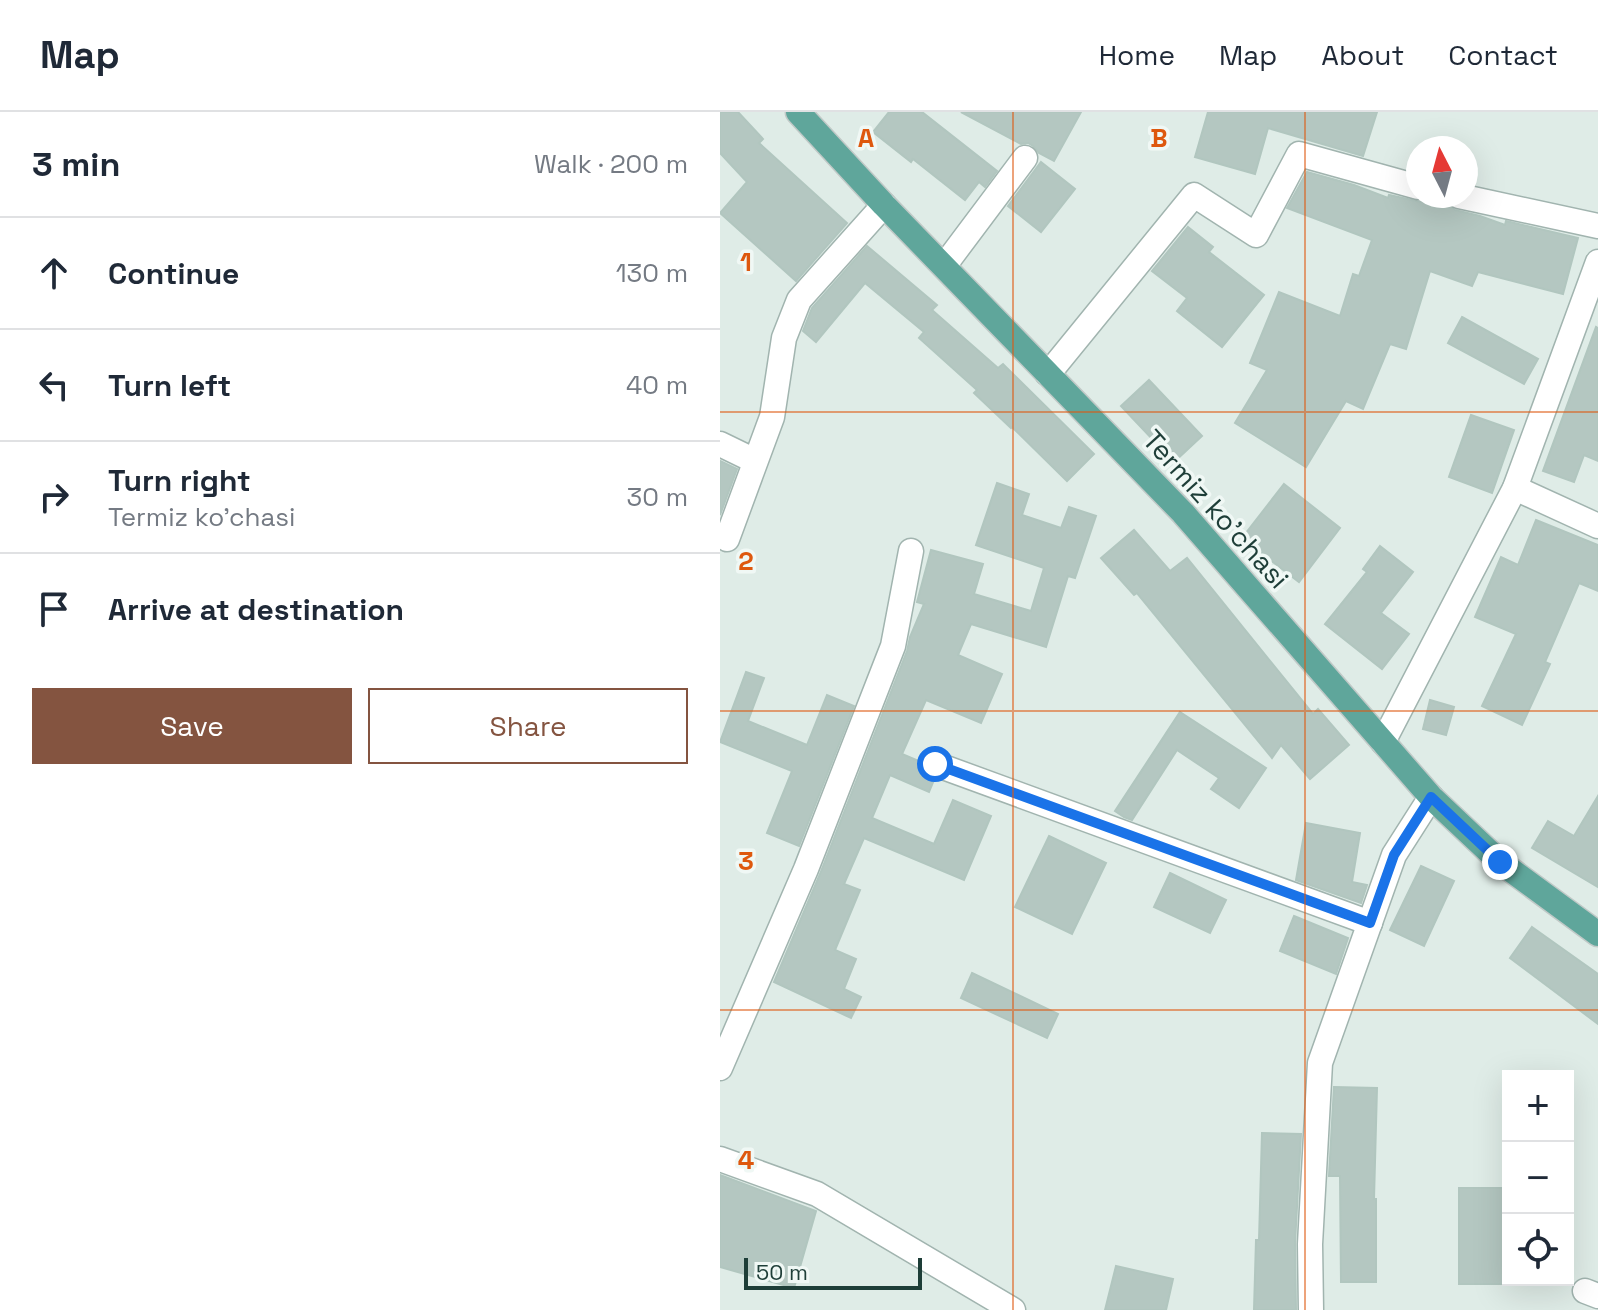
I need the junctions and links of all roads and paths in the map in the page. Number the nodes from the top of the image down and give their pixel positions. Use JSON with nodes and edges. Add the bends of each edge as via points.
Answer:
{"nodes":[{"id":1,"x":798,"y":112,"type":"edge"},
{"id":2,"x":1025,"y":158,"type":"dead end"},
{"id":3,"x":1406,"y":184,"type":"edge"},
{"id":4,"x":1478,"y":200,"type":"edge"},
{"id":5,"x":884,"y":205,"type":"junction"},
{"id":6,"x":1598,"y":226,"type":"edge"},
{"id":7,"x":1598,"y":262,"type":"edge"},
{"id":8,"x":944,"y":266,"type":"junction"},
{"id":9,"x":1047,"y":373,"type":"junction"},
{"id":10,"x":720,"y":444,"type":"edge"},
{"id":11,"x":755,"y":461,"type":"junction"},
{"id":12,"x":1515,"y":488,"type":"junction"},
{"id":13,"x":1598,"y":526,"type":"edge"},
{"id":14,"x":727,"y":539,"type":"dead end"},
{"id":15,"x":911,"y":551,"type":"dead end"},
{"id":16,"x":1383,"y":742,"type":"junction"},
{"id":17,"x":935,"y":764,"type":"dead end"},
{"id":18,"x":1431,"y":797,"type":"junction"},
{"id":19,"x":1370,"y":923,"type":"junction"},
{"id":20,"x":1598,"y":934,"type":"edge"},
{"id":21,"x":720,"y":1068,"type":"edge"},
{"id":22,"x":720,"y":1159,"type":"edge"},
{"id":23,"x":1013,"y":1310,"type":"edge"},
{"id":24,"x":1311,"y":1310,"type":"edge"}],
"edges":[{"from":1,"to":5,"type":"main road","name":"Termiz ko'chasi"},
{"from":2,"to":8,"type":"street"},
{"from":3,"to":9,"type":"street","via":[[1299,154],[1256,235],[1194,195]]},
{"from":4,"to":6,"type":"street"},
{"from":5,"to":8,"type":"main road","name":"Termiz ko'chasi"},
{"from":5,"to":11,"type":"street","via":[[799,300],[784,338],[772,417]]},
{"from":7,"to":12,"type":"street"},
{"from":8,"to":9,"type":"main road","name":"Termiz ko'chasi"},
{"from":9,"to":16,"type":"main road","name":"Termiz ko'chasi","via":[[1183,513]]},
{"from":10,"to":11,"type":"street"},
{"from":11,"to":14,"type":"street"},
{"from":12,"to":13,"type":"street"},
{"from":12,"to":16,"type":"street"},
{"from":15,"to":21,"type":"street","via":[[893,646],[806,869]]},
{"from":16,"to":18,"type":"main road","name":"Termiz ko'chasi"},
{"from":17,"to":19,"type":"street"},
{"from":18,"to":19,"type":"street","via":[[1394,855]]},
{"from":18,"to":20,"type":"main road","name":"Termiz ko'chasi","via":[[1500,862]]},
{"from":19,"to":24,"type":"street","via":[[1320,1063]]},
{"from":22,"to":23,"type":"street","via":[[817,1194]]}]}
